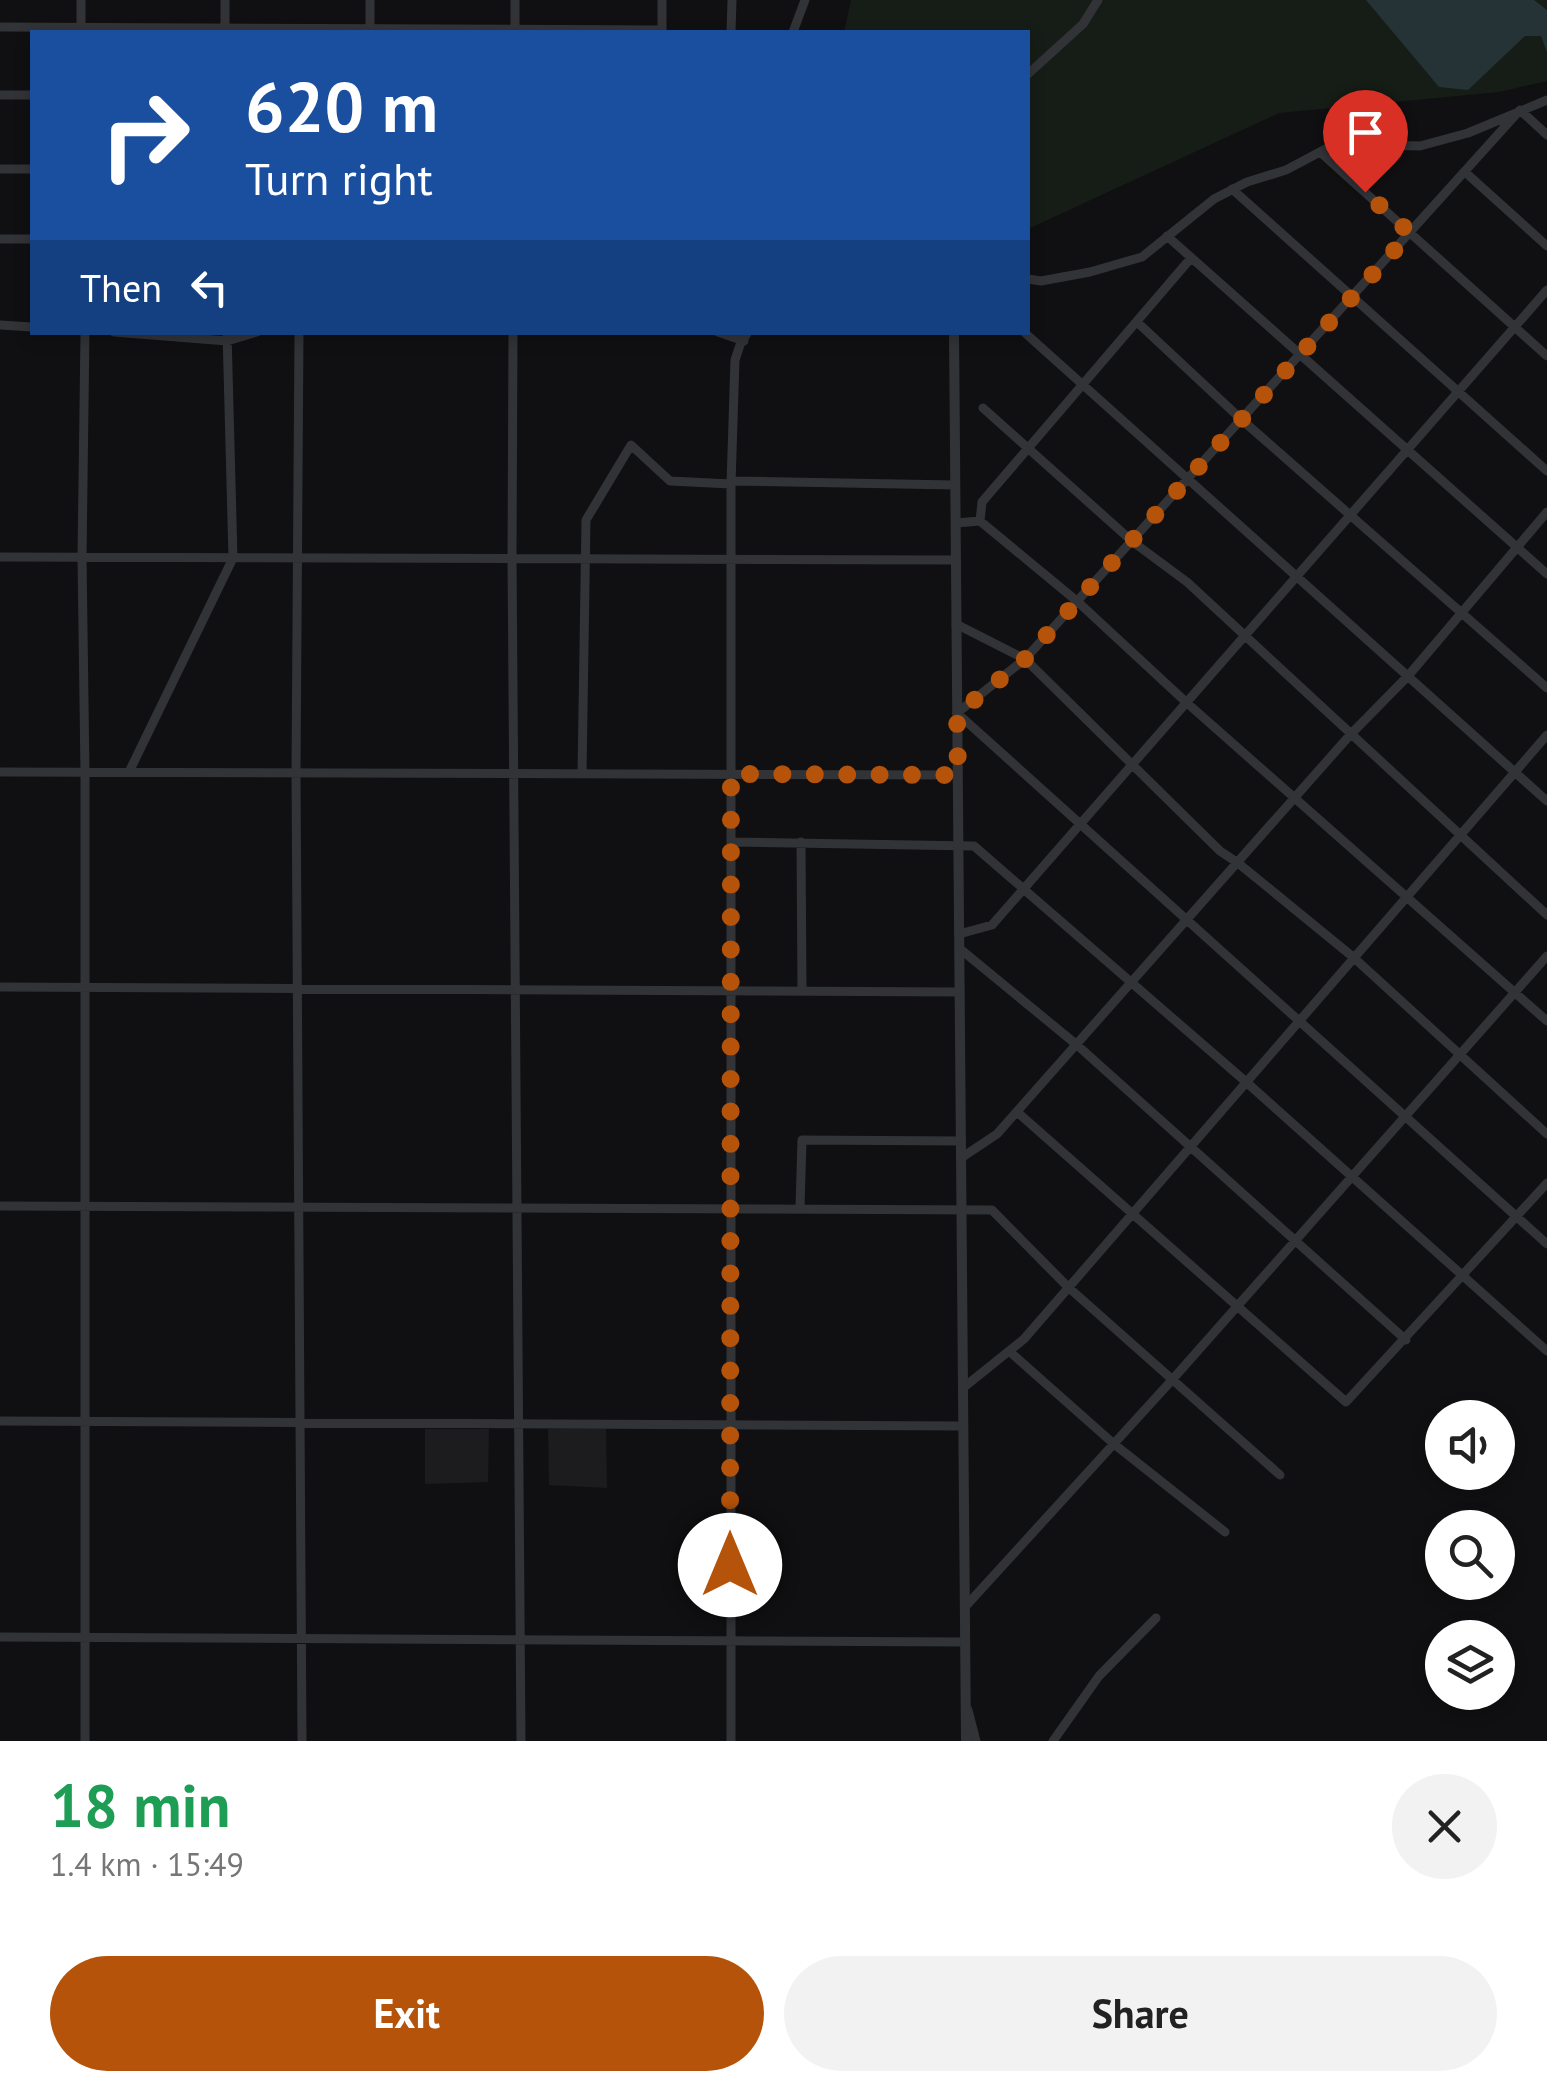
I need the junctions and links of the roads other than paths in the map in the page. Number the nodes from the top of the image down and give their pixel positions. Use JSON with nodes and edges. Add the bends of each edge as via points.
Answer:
{"nodes":[{"id":1,"x":81,"y":0,"type":"edge"},
{"id":2,"x":225,"y":0,"type":"edge"},
{"id":3,"x":370,"y":0,"type":"edge"},
{"id":4,"x":515,"y":0,"type":"edge"},
{"id":5,"x":662,"y":0,"type":"edge"},
{"id":6,"x":732,"y":0,"type":"edge"},
{"id":7,"x":805,"y":0,"type":"edge"},
{"id":8,"x":1098,"y":0,"type":"edge"},
{"id":9,"x":0,"y":28,"type":"edge"},
{"id":10,"x":81,"y":30,"type":"edge"},
{"id":11,"x":225,"y":30,"type":"edge"},
{"id":12,"x":370,"y":30,"type":"edge"},
{"id":13,"x":515,"y":30,"type":"edge"},
{"id":14,"x":662,"y":30,"type":"edge"},
{"id":15,"x":731,"y":30,"type":"edge"},
{"id":16,"x":794,"y":30,"type":"edge"},
{"id":17,"x":1030,"y":72,"type":"edge"},
{"id":18,"x":0,"y":95,"type":"edge"},
{"id":19,"x":30,"y":95,"type":"edge"},
{"id":20,"x":1547,"y":100,"type":"edge"},
{"id":21,"x":1520,"y":110,"type":"junction"},
{"id":22,"x":1547,"y":134,"type":"edge"},
{"id":23,"x":1320,"y":152,"type":"junction"},
{"id":24,"x":0,"y":169,"type":"edge"},
{"id":25,"x":30,"y":169,"type":"edge"},
{"id":26,"x":1465,"y":172,"type":"junction"},
{"id":27,"x":1232,"y":190,"type":"junction"},
{"id":28,"x":1410,"y":233,"type":"junction"},
{"id":29,"x":1167,"y":236,"type":"junction"},
{"id":30,"x":0,"y":239,"type":"edge"},
{"id":31,"x":30,"y":239,"type":"edge"},
{"id":32,"x":1547,"y":246,"type":"edge"},
{"id":33,"x":1191,"y":258,"type":"junction"},
{"id":34,"x":1030,"y":279,"type":"edge"},
{"id":35,"x":1547,"y":290,"type":"edge"},
{"id":36,"x":1353,"y":297,"type":"junction"},
{"id":37,"x":1136,"y":322,"type":"junction"},
{"id":38,"x":0,"y":325,"type":"edge"},
{"id":39,"x":30,"y":327,"type":"edge"},
{"id":40,"x":1515,"y":327,"type":"junction"},
{"id":41,"x":85,"y":335,"type":"edge"},
{"id":42,"x":182,"y":335,"type":"edge"},
{"id":43,"x":298,"y":335,"type":"edge"},
{"id":44,"x":514,"y":335,"type":"edge"},
{"id":45,"x":954,"y":335,"type":"edge"},
{"id":46,"x":1027,"y":335,"type":"edge"},
{"id":47,"x":227,"y":337,"type":"edge"},
{"id":48,"x":746,"y":337,"type":"edge"},
{"id":49,"x":1300,"y":355,"type":"junction"},
{"id":50,"x":1547,"y":356,"type":"edge"},
{"id":51,"x":1083,"y":384,"type":"junction"},
{"id":52,"x":1459,"y":392,"type":"junction"},
{"id":53,"x":982,"y":408,"type":"dead end"},
{"id":54,"x":1242,"y":420,"type":"junction"},
{"id":55,"x":1029,"y":447,"type":"junction"},
{"id":56,"x":1408,"y":450,"type":"junction"},
{"id":57,"x":1547,"y":470,"type":"edge"},
{"id":58,"x":1189,"y":480,"type":"junction"},
{"id":59,"x":732,"y":483,"type":"junction"},
{"id":60,"x":955,"y":485,"type":"junction"},
{"id":61,"x":1547,"y":512,"type":"edge"},
{"id":62,"x":1350,"y":516,"type":"junction"},
{"id":63,"x":980,"y":520,"type":"junction"},
{"id":64,"x":956,"y":524,"type":"junction"},
{"id":65,"x":1134,"y":542,"type":"junction"},
{"id":66,"x":1517,"y":548,"type":"junction"},
{"id":67,"x":0,"y":556,"type":"edge"},
{"id":68,"x":82,"y":557,"type":"junction"},
{"id":69,"x":297,"y":557,"type":"junction"},
{"id":70,"x":233,"y":558,"type":"junction"},
{"id":71,"x":512,"y":558,"type":"junction"},
{"id":72,"x":585,"y":559,"type":"junction"},
{"id":73,"x":730,"y":559,"type":"junction"},
{"id":74,"x":956,"y":560,"type":"junction"},
{"id":75,"x":1547,"y":574,"type":"edge"},
{"id":76,"x":1298,"y":577,"type":"junction"},
{"id":77,"x":1078,"y":602,"type":"junction"},
{"id":78,"x":1462,"y":611,"type":"junction"},
{"id":79,"x":956,"y":624,"type":"junction"},
{"id":80,"x":1244,"y":638,"type":"junction"},
{"id":81,"x":1025,"y":659,"type":"junction"},
{"id":82,"x":1408,"y":676,"type":"junction"},
{"id":83,"x":1547,"y":688,"type":"edge"},
{"id":84,"x":1186,"y":702,"type":"junction"},
{"id":85,"x":957,"y":714,"type":"junction"},
{"id":86,"x":1547,"y":734,"type":"edge"},
{"id":87,"x":1350,"y":736,"type":"junction"},
{"id":88,"x":1130,"y":766,"type":"junction"},
{"id":89,"x":0,"y":772,"type":"edge"},
{"id":90,"x":129,"y":772,"type":"junction"},
{"id":91,"x":1515,"y":772,"type":"junction"},
{"id":92,"x":85,"y":773,"type":"junction"},
{"id":93,"x":296,"y":773,"type":"junction"},
{"id":94,"x":514,"y":774,"type":"junction"},
{"id":95,"x":582,"y":774,"type":"junction"},
{"id":96,"x":731,"y":774,"type":"junction"},
{"id":97,"x":958,"y":775,"type":"junction"},
{"id":98,"x":1294,"y":798,"type":"junction"},
{"id":99,"x":1547,"y":801,"type":"edge"},
{"id":100,"x":1080,"y":824,"type":"junction"},
{"id":101,"x":1461,"y":835,"type":"junction"},
{"id":102,"x":731,"y":842,"type":"junction"},
{"id":103,"x":801,"y":842,"type":"junction"},
{"id":104,"x":958,"y":844,"type":"junction"},
{"id":105,"x":1238,"y":863,"type":"junction"},
{"id":106,"x":1024,"y":888,"type":"junction"},
{"id":107,"x":1406,"y":897,"type":"junction"},
{"id":108,"x":1547,"y":915,"type":"edge"},
{"id":109,"x":1187,"y":920,"type":"junction"},
{"id":110,"x":959,"y":934,"type":"junction"},
{"id":111,"x":959,"y":948,"type":"junction"},
{"id":112,"x":1547,"y":956,"type":"edge"},
{"id":113,"x":1353,"y":957,"type":"junction"},
{"id":114,"x":1132,"y":982,"type":"junction"},
{"id":115,"x":0,"y":987,"type":"edge"},
{"id":116,"x":83,"y":988,"type":"junction"},
{"id":117,"x":298,"y":989,"type":"junction"},
{"id":118,"x":516,"y":990,"type":"junction"},
{"id":119,"x":731,"y":991,"type":"junction"},
{"id":120,"x":802,"y":991,"type":"junction"},
{"id":121,"x":960,"y":992,"type":"junction"},
{"id":122,"x":1515,"y":993,"type":"junction"},
{"id":123,"x":1298,"y":1020,"type":"junction"},
{"id":124,"x":1547,"y":1021,"type":"edge"},
{"id":125,"x":1077,"y":1045,"type":"junction"},
{"id":126,"x":1461,"y":1054,"type":"junction"},
{"id":127,"x":1246,"y":1082,"type":"junction"},
{"id":128,"x":1017,"y":1112,"type":"junction"},
{"id":129,"x":1406,"y":1116,"type":"junction"},
{"id":130,"x":1547,"y":1134,"type":"edge"},
{"id":131,"x":961,"y":1141,"type":"junction"},
{"id":132,"x":1190,"y":1146,"type":"junction"},
{"id":133,"x":961,"y":1158,"type":"junction"},
{"id":134,"x":1352,"y":1178,"type":"junction"},
{"id":135,"x":1547,"y":1182,"type":"edge"},
{"id":136,"x":0,"y":1206,"type":"edge"},
{"id":137,"x":84,"y":1206,"type":"junction"},
{"id":138,"x":299,"y":1206,"type":"junction"},
{"id":139,"x":517,"y":1207,"type":"junction"},
{"id":140,"x":731,"y":1207,"type":"junction"},
{"id":141,"x":800,"y":1207,"type":"junction"},
{"id":142,"x":962,"y":1208,"type":"junction"},
{"id":143,"x":1131,"y":1214,"type":"junction"},
{"id":144,"x":1517,"y":1216,"type":"junction"},
{"id":145,"x":1294,"y":1242,"type":"junction"},
{"id":146,"x":1547,"y":1244,"type":"edge"},
{"id":147,"x":1463,"y":1278,"type":"junction"},
{"id":148,"x":1068,"y":1287,"type":"junction"},
{"id":149,"x":1239,"y":1304,"type":"junction"},
{"id":150,"x":1406,"y":1340,"type":"junction"},
{"id":151,"x":1009,"y":1350,"type":"junction"},
{"id":152,"x":1547,"y":1351,"type":"edge"},
{"id":153,"x":1172,"y":1380,"type":"junction"},
{"id":154,"x":963,"y":1388,"type":"junction"},
{"id":155,"x":0,"y":1421,"type":"edge"},
{"id":156,"x":84,"y":1422,"type":"junction"},
{"id":157,"x":300,"y":1423,"type":"junction"},
{"id":158,"x":519,"y":1424,"type":"junction"},
{"id":159,"x":731,"y":1425,"type":"junction"},
{"id":160,"x":964,"y":1426,"type":"junction"},
{"id":161,"x":1114,"y":1444,"type":"junction"},
{"id":162,"x":1280,"y":1475,"type":"dead end"},
{"id":163,"x":1225,"y":1532,"type":"dead end"},
{"id":164,"x":965,"y":1607,"type":"junction"},
{"id":165,"x":1156,"y":1618,"type":"dead end"},
{"id":166,"x":0,"y":1636,"type":"edge"},
{"id":167,"x":85,"y":1637,"type":"junction"},
{"id":168,"x":301,"y":1638,"type":"junction"},
{"id":169,"x":520,"y":1640,"type":"junction"},
{"id":170,"x":731,"y":1641,"type":"junction"},
{"id":171,"x":965,"y":1642,"type":"junction"},
{"id":172,"x":966,"y":1699,"type":"junction"},
{"id":173,"x":85,"y":1741,"type":"edge"},
{"id":174,"x":302,"y":1741,"type":"edge"},
{"id":175,"x":521,"y":1741,"type":"edge"},
{"id":176,"x":732,"y":1741,"type":"edge"},
{"id":177,"x":966,"y":1741,"type":"edge"},
{"id":178,"x":976,"y":1741,"type":"edge"},
{"id":179,"x":1054,"y":1741,"type":"edge"}],
"edges":[{"from":1,"to":10,"type":"street"},
{"from":2,"to":11,"type":"street"},
{"from":3,"to":12,"type":"street"},
{"from":4,"to":13,"type":"street"},
{"from":5,"to":14,"type":"street"},
{"from":6,"to":15,"type":"street"},
{"from":7,"to":16,"type":"street"},
{"from":8,"to":17,"type":"street","via":[[1083,24]]},
{"from":9,"to":10,"type":"street"},
{"from":10,"to":11,"type":"street"},
{"from":18,"to":19,"type":"street"},
{"from":20,"to":21,"type":"street"},
{"from":21,"to":22,"type":"street"},
{"from":21,"to":23,"type":"street","via":[[1420,146],[1335,144]]},
{"from":21,"to":26,"type":"street"},
{"from":23,"to":27,"type":"street"},
{"from":23,"to":28,"type":"street"},
{"from":24,"to":25,"type":"street"},
{"from":26,"to":28,"type":"street"},
{"from":26,"to":32,"type":"street"},
{"from":27,"to":29,"type":"street"},
{"from":27,"to":36,"type":"street"},
{"from":28,"to":36,"type":"street"},
{"from":28,"to":40,"type":"street"},
{"from":29,"to":33,"type":"street"},
{"from":29,"to":34,"type":"street","via":[[1142,257]]},
{"from":30,"to":31,"type":"street"},
{"from":33,"to":37,"type":"street"},
{"from":33,"to":49,"type":"street"},
{"from":35,"to":40,"type":"street"},
{"from":36,"to":49,"type":"street"},
{"from":36,"to":52,"type":"street"},
{"from":37,"to":51,"type":"street"},
{"from":37,"to":54,"type":"street"},
{"from":38,"to":39,"type":"street"},
{"from":40,"to":50,"type":"street"},
{"from":40,"to":52,"type":"street"},
{"from":41,"to":68,"type":"street"},
{"from":42,"to":47,"type":"street"},
{"from":43,"to":69,"type":"street"},
{"from":44,"to":71,"type":"street"},
{"from":45,"to":60,"type":"street"},
{"from":46,"to":51,"type":"street"},
{"from":47,"to":70,"type":"street"},
{"from":48,"to":59,"type":"street","via":[[735,360]]},
{"from":49,"to":54,"type":"street"},
{"from":49,"to":56,"type":"street"},
{"from":51,"to":55,"type":"street"},
{"from":51,"to":58,"type":"street"},
{"from":52,"to":56,"type":"street"},
{"from":52,"to":57,"type":"street"},
{"from":53,"to":55,"type":"street"},
{"from":54,"to":58,"type":"street"},
{"from":54,"to":62,"type":"street"},
{"from":55,"to":63,"type":"street","via":[[982,502]]},
{"from":55,"to":65,"type":"street"},
{"from":56,"to":62,"type":"street"},
{"from":56,"to":66,"type":"street"},
{"from":58,"to":65,"type":"street"},
{"from":58,"to":76,"type":"street"},
{"from":59,"to":60,"type":"street"},
{"from":59,"to":72,"type":"street","via":[[670,481],[632,444],[586,520]]},
{"from":59,"to":73,"type":"street"},
{"from":60,"to":64,"type":"street"},
{"from":61,"to":66,"type":"street"},
{"from":62,"to":76,"type":"street"},
{"from":62,"to":78,"type":"street"},
{"from":63,"to":64,"type":"street"},
{"from":63,"to":77,"type":"street"},
{"from":64,"to":74,"type":"street"},
{"from":65,"to":77,"type":"street"},
{"from":65,"to":80,"type":"street"},
{"from":66,"to":75,"type":"street"},
{"from":66,"to":78,"type":"street"},
{"from":67,"to":68,"type":"street"},
{"from":68,"to":70,"type":"street"},
{"from":68,"to":92,"type":"street"},
{"from":69,"to":70,"type":"street"},
{"from":69,"to":71,"type":"street"},
{"from":69,"to":93,"type":"street"},
{"from":70,"to":90,"type":"street"},
{"from":71,"to":72,"type":"street"},
{"from":71,"to":94,"type":"street"},
{"from":72,"to":73,"type":"street"},
{"from":72,"to":95,"type":"street"},
{"from":73,"to":74,"type":"street"},
{"from":73,"to":96,"type":"street"},
{"from":74,"to":79,"type":"street"},
{"from":76,"to":80,"type":"street"},
{"from":76,"to":82,"type":"street"},
{"from":77,"to":81,"type":"street"},
{"from":77,"to":84,"type":"street"},
{"from":78,"to":82,"type":"street"},
{"from":78,"to":83,"type":"street"},
{"from":79,"to":81,"type":"street"},
{"from":79,"to":85,"type":"street"},
{"from":80,"to":84,"type":"street"},
{"from":80,"to":87,"type":"street"},
{"from":81,"to":85,"type":"street"},
{"from":81,"to":88,"type":"street"},
{"from":82,"to":87,"type":"street"},
{"from":82,"to":91,"type":"street"},
{"from":84,"to":88,"type":"street"},
{"from":84,"to":98,"type":"street"},
{"from":85,"to":97,"type":"street"},
{"from":85,"to":100,"type":"street"},
{"from":86,"to":91,"type":"street"},
{"from":87,"to":98,"type":"street"},
{"from":87,"to":101,"type":"street"},
{"from":88,"to":100,"type":"street"},
{"from":88,"to":105,"type":"street"},
{"from":89,"to":92,"type":"street"},
{"from":90,"to":92,"type":"street"},
{"from":90,"to":93,"type":"street"},
{"from":91,"to":99,"type":"street"},
{"from":91,"to":101,"type":"street"},
{"from":92,"to":116,"type":"street"},
{"from":93,"to":94,"type":"street"},
{"from":93,"to":117,"type":"street"},
{"from":94,"to":95,"type":"street"},
{"from":94,"to":118,"type":"street"},
{"from":95,"to":96,"type":"street"},
{"from":96,"to":97,"type":"street"},
{"from":96,"to":102,"type":"street"},
{"from":97,"to":104,"type":"street"},
{"from":98,"to":105,"type":"street"},
{"from":98,"to":107,"type":"street"},
{"from":100,"to":106,"type":"street"},
{"from":100,"to":109,"type":"street"},
{"from":101,"to":107,"type":"street"},
{"from":101,"to":108,"type":"street"},
{"from":102,"to":103,"type":"street"},
{"from":102,"to":119,"type":"street"},
{"from":103,"to":104,"type":"street"},
{"from":103,"to":120,"type":"street"},
{"from":104,"to":106,"type":"street","via":[[974,846]]},
{"from":104,"to":110,"type":"street"},
{"from":105,"to":109,"type":"street"},
{"from":105,"to":113,"type":"street"},
{"from":106,"to":110,"type":"street","via":[[992,924]]},
{"from":106,"to":114,"type":"street"},
{"from":107,"to":113,"type":"street"},
{"from":107,"to":122,"type":"street"},
{"from":109,"to":114,"type":"street"},
{"from":109,"to":123,"type":"street"},
{"from":110,"to":111,"type":"street"},
{"from":111,"to":121,"type":"street"},
{"from":111,"to":125,"type":"street"},
{"from":112,"to":122,"type":"street"},
{"from":113,"to":123,"type":"street"},
{"from":113,"to":126,"type":"street"},
{"from":114,"to":125,"type":"street"},
{"from":114,"to":127,"type":"street"},
{"from":115,"to":116,"type":"street"},
{"from":116,"to":117,"type":"street"},
{"from":116,"to":137,"type":"street"},
{"from":117,"to":118,"type":"street"},
{"from":117,"to":138,"type":"street"},
{"from":118,"to":119,"type":"street"},
{"from":118,"to":139,"type":"street"},
{"from":119,"to":120,"type":"street"},
{"from":119,"to":140,"type":"street"},
{"from":120,"to":121,"type":"street"},
{"from":121,"to":131,"type":"street"},
{"from":122,"to":124,"type":"street"},
{"from":122,"to":126,"type":"street"},
{"from":123,"to":127,"type":"street"},
{"from":123,"to":129,"type":"street"},
{"from":125,"to":128,"type":"street"},
{"from":125,"to":132,"type":"street"},
{"from":126,"to":129,"type":"street"},
{"from":126,"to":130,"type":"street"},
{"from":127,"to":132,"type":"street"},
{"from":127,"to":134,"type":"street"},
{"from":128,"to":133,"type":"street"},
{"from":128,"to":143,"type":"street"},
{"from":129,"to":134,"type":"street"},
{"from":129,"to":144,"type":"street"},
{"from":131,"to":133,"type":"street"},
{"from":131,"to":141,"type":"street","via":[[802,1140]]},
{"from":132,"to":143,"type":"street"},
{"from":132,"to":145,"type":"street"},
{"from":133,"to":142,"type":"street"},
{"from":134,"to":145,"type":"street"},
{"from":134,"to":147,"type":"street"},
{"from":135,"to":144,"type":"street"},
{"from":136,"to":137,"type":"street"},
{"from":137,"to":138,"type":"street"},
{"from":137,"to":156,"type":"street"},
{"from":138,"to":139,"type":"street"},
{"from":138,"to":157,"type":"street"},
{"from":139,"to":140,"type":"street"},
{"from":139,"to":158,"type":"street"},
{"from":140,"to":141,"type":"street"},
{"from":140,"to":159,"type":"street"},
{"from":141,"to":142,"type":"street"},
{"from":142,"to":148,"type":"street","via":[[992,1210]]},
{"from":142,"to":154,"type":"street"},
{"from":143,"to":148,"type":"street"},
{"from":143,"to":149,"type":"street"},
{"from":144,"to":146,"type":"street"},
{"from":144,"to":147,"type":"street"},
{"from":145,"to":149,"type":"street"},
{"from":145,"to":150,"type":"street"},
{"from":147,"to":150,"type":"street"},
{"from":147,"to":152,"type":"street"},
{"from":148,"to":151,"type":"street"},
{"from":148,"to":153,"type":"street"},
{"from":149,"to":150,"type":"street","via":[[1346,1402]]},
{"from":149,"to":153,"type":"street"},
{"from":151,"to":154,"type":"street"},
{"from":151,"to":161,"type":"street"},
{"from":153,"to":161,"type":"street"},
{"from":153,"to":162,"type":"street"},
{"from":154,"to":160,"type":"street"},
{"from":155,"to":156,"type":"street"},
{"from":156,"to":157,"type":"street"},
{"from":156,"to":167,"type":"street"},
{"from":157,"to":158,"type":"street"},
{"from":157,"to":168,"type":"street"},
{"from":158,"to":159,"type":"street"},
{"from":158,"to":169,"type":"street"},
{"from":159,"to":160,"type":"street"},
{"from":159,"to":170,"type":"street"},
{"from":160,"to":164,"type":"street"},
{"from":161,"to":163,"type":"street"},
{"from":161,"to":164,"type":"street"},
{"from":164,"to":171,"type":"street"},
{"from":165,"to":179,"type":"street","via":[[1099,1676]]},
{"from":166,"to":167,"type":"street"},
{"from":167,"to":168,"type":"street"},
{"from":167,"to":173,"type":"street"},
{"from":168,"to":169,"type":"street"},
{"from":168,"to":174,"type":"street"},
{"from":169,"to":170,"type":"street"},
{"from":169,"to":175,"type":"street"},
{"from":170,"to":171,"type":"street"},
{"from":170,"to":176,"type":"street"},
{"from":171,"to":172,"type":"street"},
{"from":172,"to":177,"type":"street"},
{"from":172,"to":178,"type":"street"}]}
